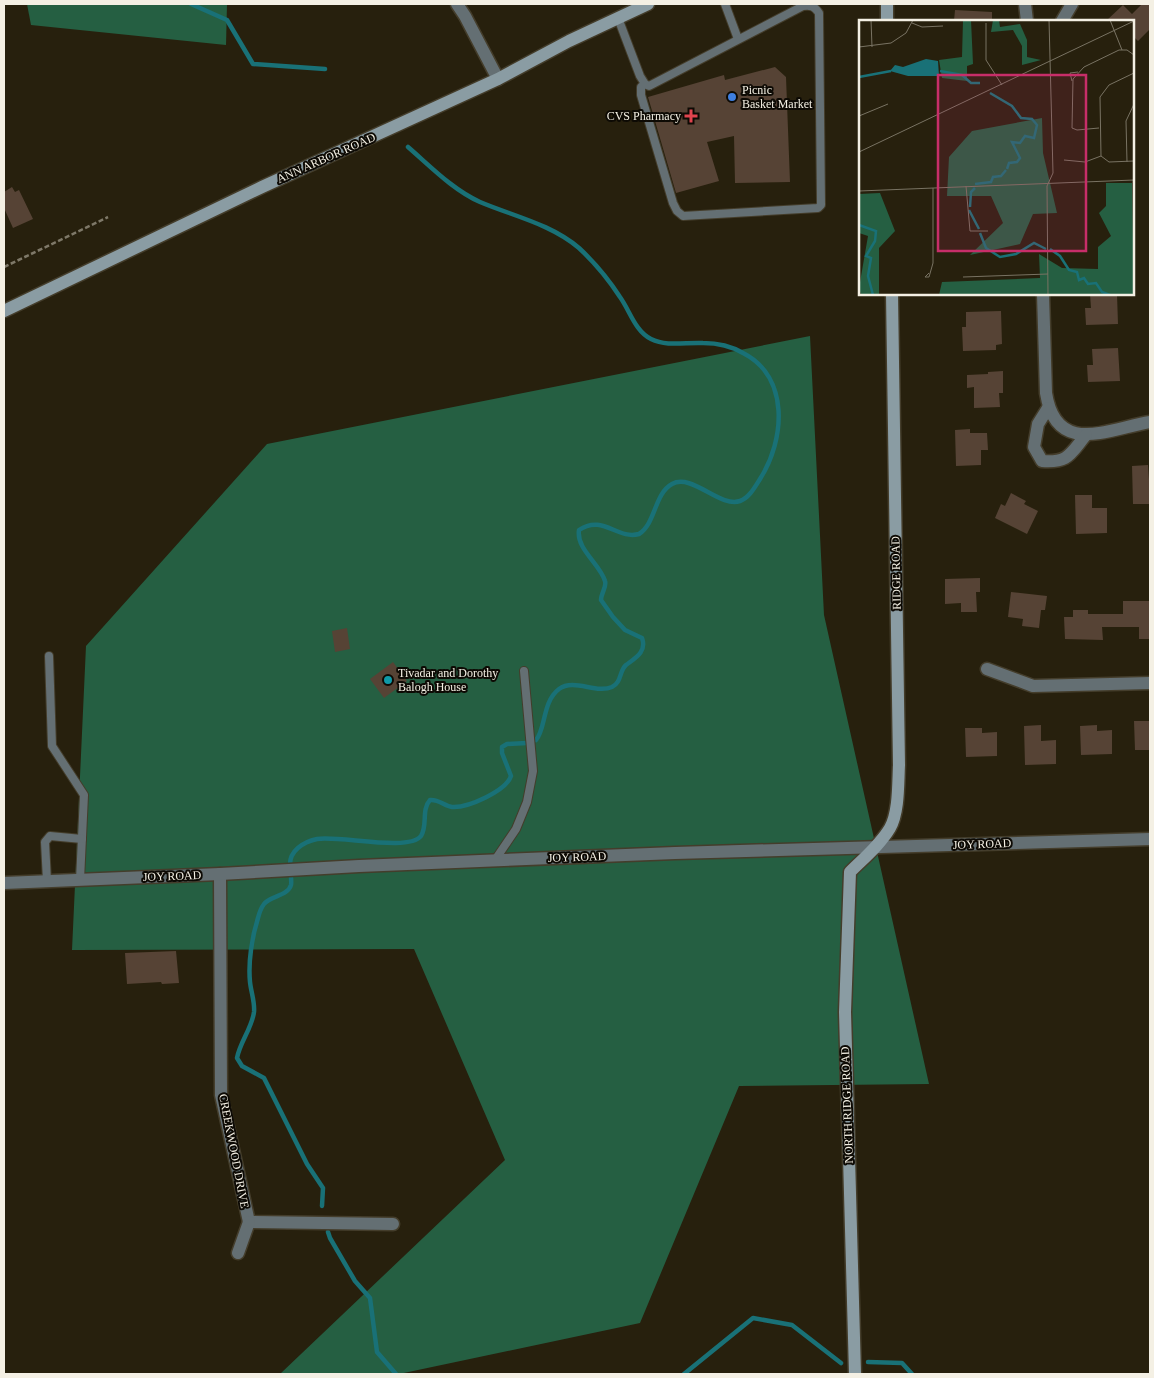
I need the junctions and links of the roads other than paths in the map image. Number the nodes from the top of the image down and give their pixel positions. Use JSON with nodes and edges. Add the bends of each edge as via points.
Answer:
{"nodes":[{"id":1,"x":457,"y":4,"type":"edge"},
{"id":2,"x":648,"y":4,"type":"edge"},
{"id":3,"x":725,"y":4,"type":"edge"},
{"id":4,"x":887,"y":4,"type":"edge"},
{"id":5,"x":1025,"y":4,"type":"edge"},
{"id":6,"x":1072,"y":4,"type":"edge"},
{"id":7,"x":618,"y":18,"type":"junction"},
{"id":8,"x":887,"y":20,"type":"edge"},
{"id":9,"x":1027,"y":20,"type":"edge"},
{"id":10,"x":1063,"y":20,"type":"edge"},
{"id":11,"x":738,"y":40,"type":"junction"},
{"id":12,"x":498,"y":79,"type":"junction"},
{"id":13,"x":644,"y":84,"type":"junction"},
{"id":14,"x":892,"y":295,"type":"edge"},
{"id":15,"x":1044,"y":295,"type":"edge"},
{"id":16,"x":4,"y":311,"type":"edge"},
{"id":17,"x":1048,"y":408,"type":"junction"},
{"id":18,"x":1150,"y":422,"type":"edge"},
{"id":19,"x":1086,"y":435,"type":"junction"},
{"id":20,"x":49,"y":656,"type":"dead end"},
{"id":21,"x":987,"y":669,"type":"dead end"},
{"id":22,"x":524,"y":670,"type":"dead end"},
{"id":23,"x":1150,"y":683,"type":"edge"},
{"id":24,"x":1150,"y":839,"type":"edge"},
{"id":25,"x":82,"y":840,"type":"junction"},
{"id":26,"x":876,"y":847,"type":"junction"},
{"id":27,"x":495,"y":860,"type":"junction"},
{"id":28,"x":220,"y":874,"type":"junction"},
{"id":29,"x":80,"y":880,"type":"junction"},
{"id":30,"x":47,"y":881,"type":"junction"},
{"id":31,"x":4,"y":883,"type":"edge"},
{"id":32,"x":249,"y":1222,"type":"junction"},
{"id":33,"x":393,"y":1224,"type":"dead end"},
{"id":34,"x":238,"y":1253,"type":"dead end"},
{"id":35,"x":855,"y":1374,"type":"edge"}],
"edges":[{"from":1,"to":12,"type":"street"},
{"from":2,"to":7,"type":"street","name":"ANN ARBOR ROAD"},
{"from":3,"to":11,"type":"lane"},
{"from":4,"to":8,"type":"street"},
{"from":5,"to":9,"type":"street"},
{"from":6,"to":10,"type":"street"},
{"from":7,"to":12,"type":"street","name":"ANN ARBOR ROAD"},
{"from":7,"to":13,"type":"lane"},
{"from":11,"to":13,"type":"lane","via":[[649,86]]},
{"from":11,"to":13,"type":"lane","via":[[803,6],[815,7],[819,13],[821,205],[818,208],[683,216],[672,203],[641,95]]},
{"from":12,"to":16,"type":"street","name":"ANN ARBOR ROAD","via":[[262,187]]},
{"from":14,"to":26,"type":"street","name":"RIDGE ROAD","via":[[899,765],[898,799],[891,827]]},
{"from":15,"to":17,"type":"street"},
{"from":17,"to":19,"type":"street","via":[[1055,421],[1066,430]]},
{"from":17,"to":19,"type":"street","via":[[1038,424],[1034,447],[1042,461],[1062,460]]},
{"from":18,"to":19,"type":"street"},
{"from":20,"to":25,"type":"lane","via":[[52,746],[84,795]]},
{"from":21,"to":23,"type":"street","via":[[1033,686]]},
{"from":22,"to":27,"type":"lane","via":[[533,771],[527,802],[516,829]]},
{"from":24,"to":26,"type":"street","name":"JOY ROAD"},
{"from":25,"to":29,"type":"lane"},
{"from":25,"to":30,"type":"lane","via":[[50,836],[46,842]]},
{"from":26,"to":27,"type":"street","name":"JOY ROAD"},
{"from":26,"to":35,"type":"street","name":"NORTH RIDGE ROAD","via":[[850,872],[845,1012]]},
{"from":27,"to":28,"type":"street","name":"JOY ROAD"},
{"from":28,"to":29,"type":"street","name":"JOY ROAD"},
{"from":28,"to":32,"type":"street","name":"CREEKWOOD DRIVE","via":[[222,1095]]},
{"from":29,"to":30,"type":"street","name":"JOY ROAD"},
{"from":30,"to":31,"type":"street","name":"JOY ROAD"},
{"from":32,"to":33,"type":"street","name":"CREEKWOOD DRIVE"},
{"from":32,"to":34,"type":"street"}]}
